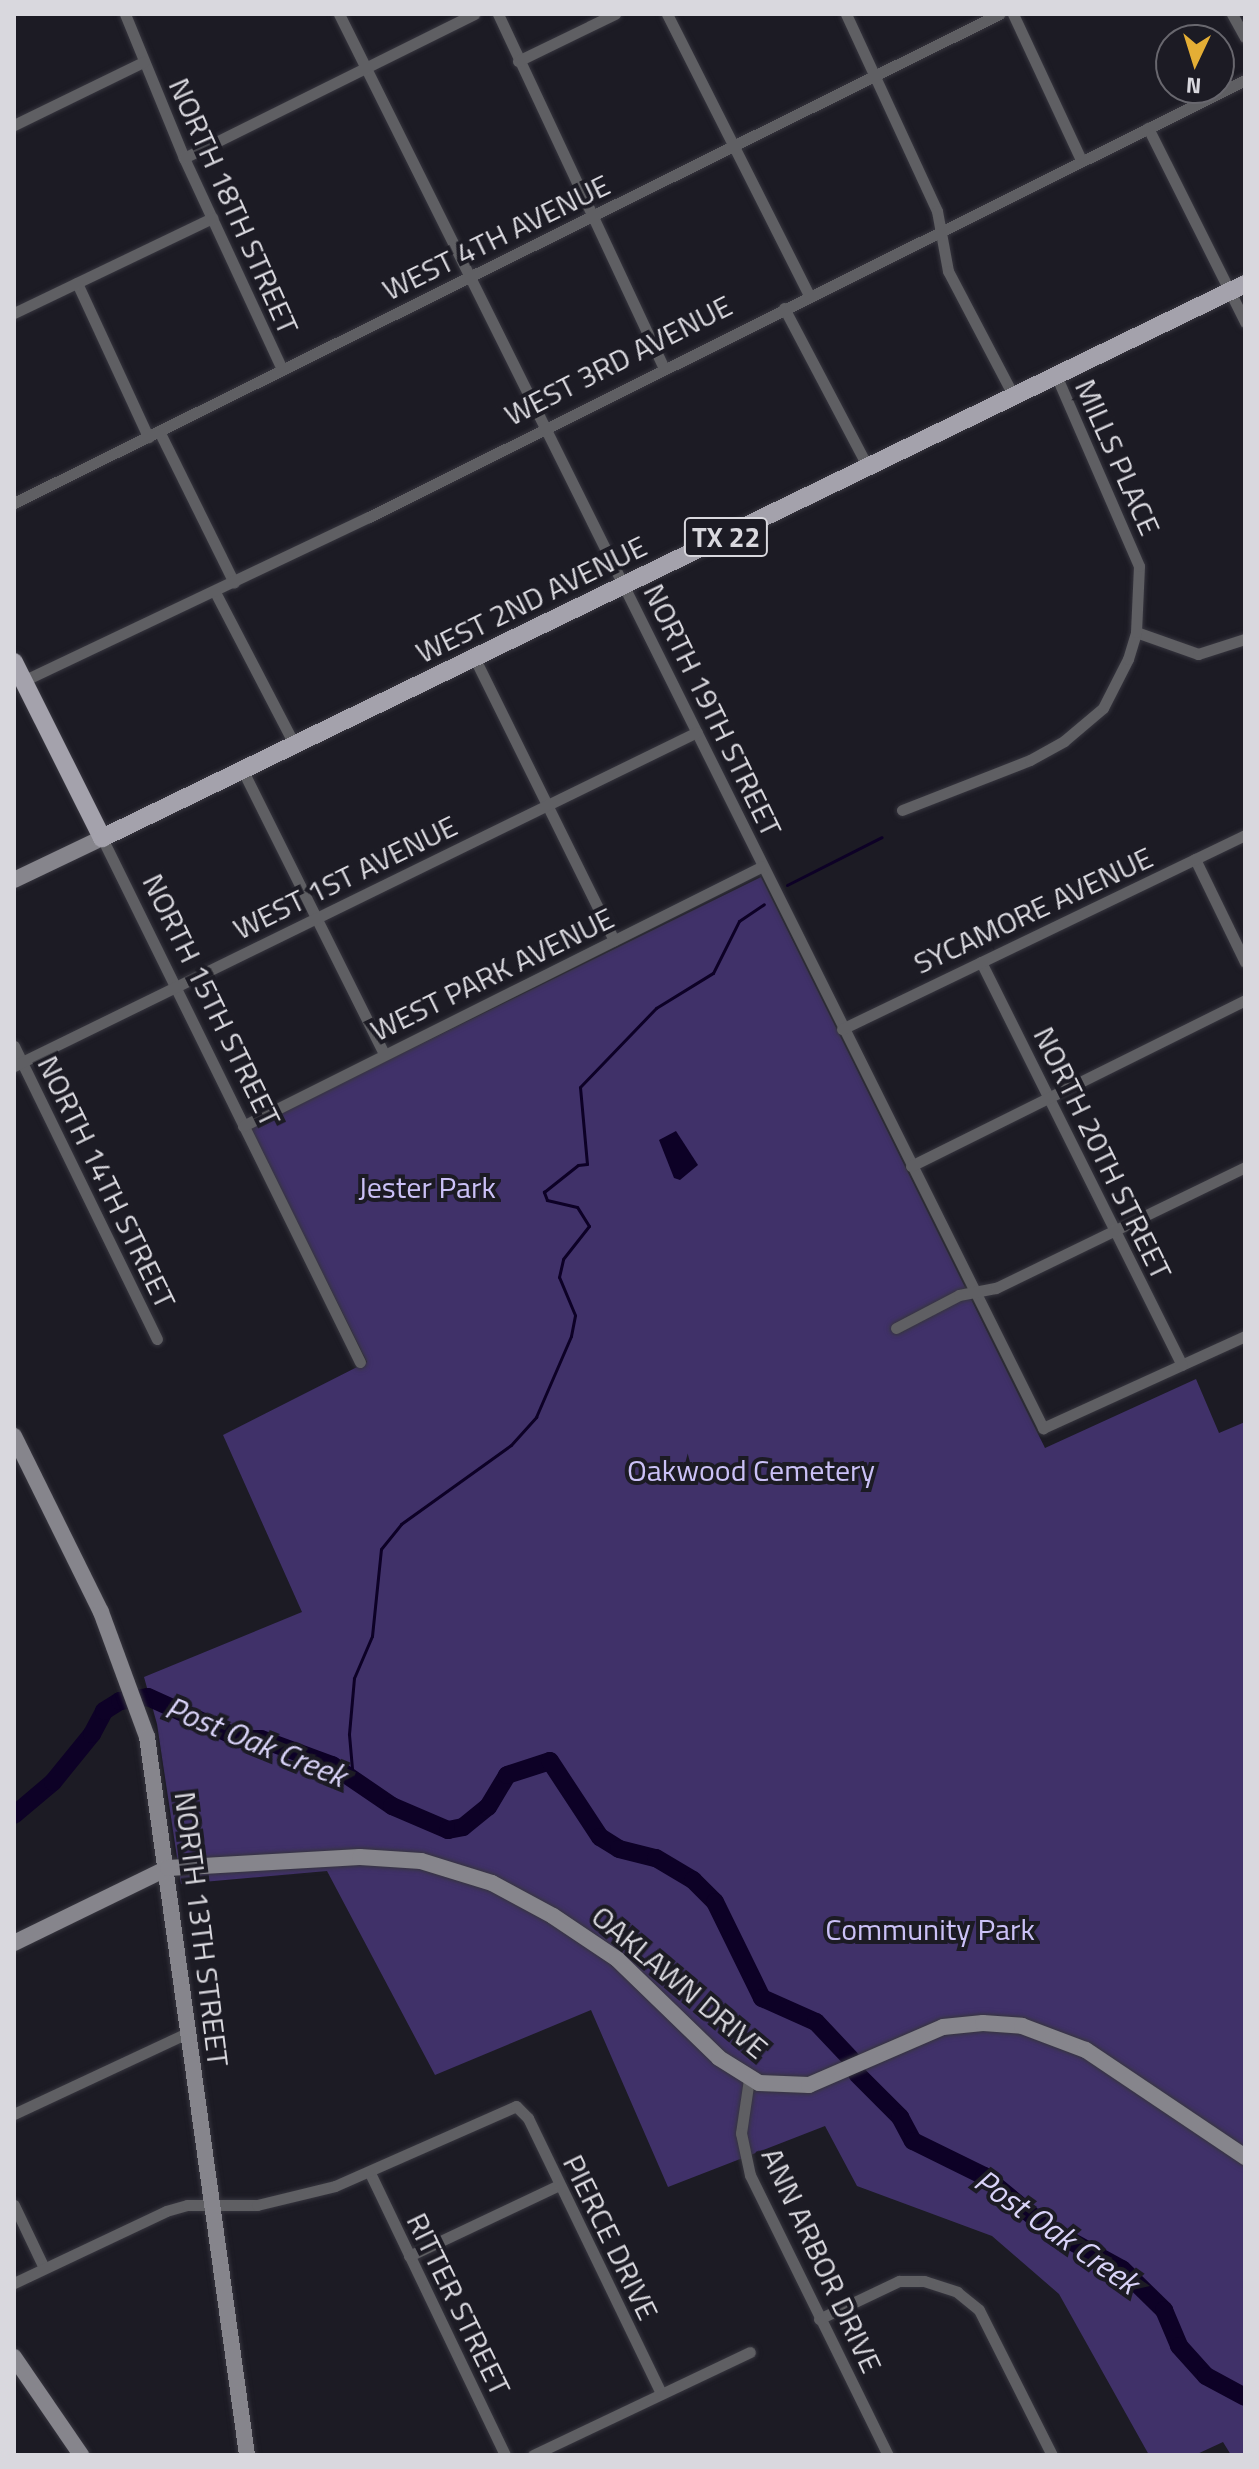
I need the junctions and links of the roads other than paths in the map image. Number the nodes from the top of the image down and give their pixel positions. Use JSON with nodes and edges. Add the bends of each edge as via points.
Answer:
{"nodes":[{"id":1,"x":125,"y":14,"type":"edge"},
{"id":2,"x":339,"y":14,"type":"edge"},
{"id":3,"x":474,"y":14,"type":"edge"},
{"id":4,"x":498,"y":14,"type":"edge"},
{"id":5,"x":615,"y":14,"type":"edge"},
{"id":6,"x":667,"y":14,"type":"edge"},
{"id":7,"x":846,"y":14,"type":"edge"},
{"id":8,"x":999,"y":14,"type":"edge"},
{"id":9,"x":1013,"y":14,"type":"edge"},
{"id":10,"x":1232,"y":14,"type":"edge"},
{"id":11,"x":1245,"y":37,"type":"edge"},
{"id":12,"x":518,"y":61,"type":"junction"},
{"id":13,"x":143,"y":62,"type":"junction"},
{"id":14,"x":365,"y":68,"type":"junction"},
{"id":15,"x":876,"y":78,"type":"junction"},
{"id":16,"x":1245,"y":80,"type":"edge"},
{"id":17,"x":14,"y":125,"type":"edge"},
{"id":18,"x":1148,"y":128,"type":"junction"},
{"id":19,"x":735,"y":148,"type":"junction"},
{"id":20,"x":184,"y":158,"type":"junction"},
{"id":21,"x":1081,"y":160,"type":"junction"},
{"id":22,"x":592,"y":217,"type":"junction"},
{"id":23,"x":212,"y":218,"type":"junction"},
{"id":24,"x":937,"y":232,"type":"junction"},
{"id":25,"x":467,"y":277,"type":"junction"},
{"id":26,"x":77,"y":283,"type":"junction"},
{"id":27,"x":1237,"y":288,"type":"edge"},
{"id":28,"x":809,"y":295,"type":"junction"},
{"id":29,"x":784,"y":308,"type":"junction"},
{"id":30,"x":14,"y":313,"type":"edge"},
{"id":31,"x":1245,"y":322,"type":"edge"},
{"id":32,"x":664,"y":368,"type":"junction"},
{"id":33,"x":282,"y":369,"type":"junction"},
{"id":34,"x":1056,"y":375,"type":"junction"},
{"id":35,"x":1013,"y":395,"type":"junction"},
{"id":36,"x":543,"y":429,"type":"junction"},
{"id":37,"x":159,"y":431,"type":"junction"},
{"id":38,"x":148,"y":437,"type":"junction"},
{"id":39,"x":868,"y":467,"type":"junction"},
{"id":40,"x":14,"y":503,"type":"edge"},
{"id":41,"x":234,"y":583,"type":"junction"},
{"id":42,"x":625,"y":585,"type":"junction"},
{"id":43,"x":215,"y":592,"type":"junction"},
{"id":44,"x":1136,"y":632,"type":"junction"},
{"id":45,"x":1245,"y":639,"type":"edge"},
{"id":46,"x":474,"y":657,"type":"junction"},
{"id":47,"x":14,"y":662,"type":"edge"},
{"id":48,"x":19,"y":684,"type":"edge"},
{"id":49,"x":697,"y":732,"type":"junction"},
{"id":50,"x":295,"y":746,"type":"junction"},
{"id":51,"x":243,"y":771,"type":"junction"},
{"id":52,"x":547,"y":805,"type":"junction"},
{"id":53,"x":902,"y":810,"type":"dead end"},
{"id":54,"x":1245,"y":835,"type":"edge"},
{"id":55,"x":102,"y":838,"type":"junction"},
{"id":56,"x":1195,"y":859,"type":"junction"},
{"id":57,"x":763,"y":866,"type":"junction"},
{"id":58,"x":14,"y":880,"type":"edge"},
{"id":59,"x":316,"y":918,"type":"junction"},
{"id":60,"x":614,"y":940,"type":"junction"},
{"id":61,"x":981,"y":962,"type":"junction"},
{"id":62,"x":1245,"y":962,"type":"edge"},
{"id":63,"x":175,"y":987,"type":"junction"},
{"id":64,"x":1245,"y":1000,"type":"edge"},
{"id":65,"x":842,"y":1029,"type":"junction"},
{"id":66,"x":14,"y":1046,"type":"edge"},
{"id":67,"x":384,"y":1054,"type":"junction"},
{"id":68,"x":18,"y":1064,"type":"edge"},
{"id":69,"x":1048,"y":1095,"type":"junction"},
{"id":70,"x":243,"y":1126,"type":"junction"},
{"id":71,"x":911,"y":1166,"type":"junction"},
{"id":72,"x":1245,"y":1167,"type":"edge"},
{"id":73,"x":1114,"y":1229,"type":"junction"},
{"id":74,"x":974,"y":1292,"type":"junction"},
{"id":75,"x":896,"y":1328,"type":"dead end"},
{"id":76,"x":1245,"y":1336,"type":"edge"},
{"id":77,"x":157,"y":1339,"type":"dead end"},
{"id":78,"x":360,"y":1362,"type":"dead end"},
{"id":79,"x":1182,"y":1365,"type":"junction"},
{"id":80,"x":14,"y":1436,"type":"edge"},
{"id":81,"x":168,"y":1868,"type":"junction"},
{"id":82,"x":14,"y":1943,"type":"edge"},
{"id":83,"x":187,"y":2033,"type":"junction"},
{"id":84,"x":749,"y":2079,"type":"junction"},
{"id":85,"x":14,"y":2114,"type":"edge"},
{"id":86,"x":1245,"y":2157,"type":"edge"},
{"id":87,"x":370,"y":2173,"type":"junction"},
{"id":88,"x":559,"y":2185,"type":"junction"},
{"id":89,"x":14,"y":2205,"type":"edge"},
{"id":90,"x":212,"y":2205,"type":"junction"},
{"id":91,"x":409,"y":2256,"type":"junction"},
{"id":92,"x":44,"y":2268,"type":"junction"},
{"id":93,"x":14,"y":2283,"type":"edge"},
{"id":94,"x":819,"y":2319,"type":"junction"},
{"id":95,"x":750,"y":2352,"type":"dead end"},
{"id":96,"x":14,"y":2357,"type":"edge"},
{"id":97,"x":660,"y":2391,"type":"junction"},
{"id":98,"x":81,"y":2455,"type":"edge"},
{"id":99,"x":247,"y":2455,"type":"edge"},
{"id":100,"x":505,"y":2455,"type":"edge"},
{"id":101,"x":533,"y":2455,"type":"edge"},
{"id":102,"x":888,"y":2455,"type":"edge"},
{"id":103,"x":1052,"y":2455,"type":"edge"}],
"edges":[{"from":1,"to":13,"type":"street","name":"NORTH 18TH STREET"},
{"from":2,"to":14,"type":"street","name":"NORTH 19TH STREET"},
{"from":3,"to":14,"type":"street"},
{"from":4,"to":12,"type":"street"},
{"from":5,"to":12,"type":"street"},
{"from":6,"to":19,"type":"street"},
{"from":7,"to":15,"type":"street"},
{"from":8,"to":15,"type":"street","name":"WEST 4TH AVENUE"},
{"from":9,"to":21,"type":"street"},
{"from":10,"to":11,"type":"street"},
{"from":12,"to":22,"type":"street"},
{"from":13,"to":17,"type":"street"},
{"from":13,"to":20,"type":"street","name":"NORTH 18TH STREET"},
{"from":14,"to":20,"type":"street"},
{"from":14,"to":25,"type":"street","name":"NORTH 19TH STREET"},
{"from":15,"to":19,"type":"street","name":"WEST 4TH AVENUE"},
{"from":15,"to":24,"type":"street","via":[[937,211]]},
{"from":16,"to":18,"type":"street","name":"WEST 3RD AVENUE"},
{"from":18,"to":21,"type":"street","name":"WEST 3RD AVENUE"},
{"from":18,"to":27,"type":"street"},
{"from":19,"to":22,"type":"street","name":"WEST 4TH AVENUE"},
{"from":19,"to":28,"type":"street"},
{"from":20,"to":23,"type":"street","name":"NORTH 18TH STREET"},
{"from":21,"to":24,"type":"street","name":"WEST 3RD AVENUE"},
{"from":22,"to":25,"type":"street","name":"WEST 4TH AVENUE"},
{"from":22,"to":32,"type":"street"},
{"from":23,"to":26,"type":"street"},
{"from":23,"to":33,"type":"street","name":"NORTH 18TH STREET"},
{"from":24,"to":28,"type":"street","name":"WEST 3RD AVENUE"},
{"from":24,"to":35,"type":"street","via":[[948,271]]},
{"from":25,"to":33,"type":"street","name":"WEST 4TH AVENUE"},
{"from":25,"to":36,"type":"street","name":"NORTH 19TH STREET"},
{"from":26,"to":30,"type":"street"},
{"from":26,"to":38,"type":"street"},
{"from":27,"to":31,"type":"street"},
{"from":27,"to":34,"type":"main road","name":"WEST 2ND AVENUE","number":"TX 22"},
{"from":28,"to":29,"type":"street","name":"WEST 3RD AVENUE"},
{"from":29,"to":32,"type":"street","name":"WEST 3RD AVENUE"},
{"from":29,"to":39,"type":"street"},
{"from":32,"to":36,"type":"street","name":"WEST 3RD AVENUE"},
{"from":33,"to":37,"type":"street","name":"WEST 4TH AVENUE"},
{"from":34,"to":35,"type":"main road","name":"WEST 2ND AVENUE","number":"TX 22"},
{"from":34,"to":44,"type":"street","name":"MILLS PLACE","via":[[1131,539],[1140,585]]},
{"from":35,"to":39,"type":"main road","name":"WEST 2ND AVENUE","number":"TX 22"},
{"from":36,"to":41,"type":"street","name":"WEST 3RD AVENUE"},
{"from":36,"to":42,"type":"street","name":"NORTH 19TH STREET"},
{"from":37,"to":38,"type":"street","name":"WEST 4TH AVENUE"},
{"from":37,"to":41,"type":"street"},
{"from":38,"to":40,"type":"street","name":"WEST 4TH AVENUE"},
{"from":39,"to":42,"type":"main road","name":"WEST 2ND AVENUE","number":"TX 22"},
{"from":41,"to":43,"type":"street","name":"WEST 3RD AVENUE"},
{"from":42,"to":46,"type":"main road","name":"WEST 2ND AVENUE","number":"TX 22"},
{"from":42,"to":49,"type":"street","name":"NORTH 19TH STREET"},
{"from":43,"to":48,"type":"street","name":"WEST 3RD AVENUE"},
{"from":43,"to":50,"type":"street"},
{"from":44,"to":45,"type":"street","via":[[1198,654]]},
{"from":44,"to":53,"type":"street","name":"MILLS PLACE","via":[[1119,681],[1085,725],[1030,760]]},
{"from":46,"to":50,"type":"main road","name":"WEST 2ND AVENUE","number":"TX 22"},
{"from":46,"to":52,"type":"street"},
{"from":47,"to":48,"type":"main road","name":"NORTH 15TH STREET"},
{"from":48,"to":55,"type":"main road","name":"NORTH 15TH STREET"},
{"from":49,"to":52,"type":"street","name":"WEST 1ST AVENUE"},
{"from":49,"to":57,"type":"street","name":"NORTH 19TH STREET"},
{"from":50,"to":51,"type":"main road","name":"WEST 2ND AVENUE","number":"TX 22"},
{"from":51,"to":55,"type":"main road","name":"WEST 2ND AVENUE","number":"TX 22"},
{"from":51,"to":59,"type":"street"},
{"from":52,"to":59,"type":"street","name":"WEST 1ST AVENUE"},
{"from":52,"to":60,"type":"street"},
{"from":54,"to":56,"type":"street","name":"SYCAMORE AVENUE"},
{"from":55,"to":58,"type":"street","name":"WEST 2ND AVENUE"},
{"from":55,"to":63,"type":"street","name":"NORTH 15TH STREET"},
{"from":56,"to":61,"type":"street","name":"SYCAMORE AVENUE"},
{"from":56,"to":62,"type":"street"},
{"from":57,"to":60,"type":"street","name":"WEST PARK AVENUE"},
{"from":57,"to":65,"type":"street","name":"NORTH 19TH STREET"},
{"from":59,"to":63,"type":"street","name":"WEST 1ST AVENUE"},
{"from":59,"to":67,"type":"street"},
{"from":60,"to":67,"type":"street","name":"WEST PARK AVENUE"},
{"from":61,"to":65,"type":"street","name":"SYCAMORE AVENUE"},
{"from":61,"to":69,"type":"street","name":"NORTH 20TH STREET"},
{"from":63,"to":68,"type":"street","name":"WEST 1ST AVENUE"},
{"from":63,"to":70,"type":"street","name":"NORTH 15TH STREET"},
{"from":64,"to":69,"type":"street"},
{"from":65,"to":71,"type":"street","name":"NORTH 19TH STREET"},
{"from":66,"to":68,"type":"street","name":"NORTH 14TH STREET"},
{"from":67,"to":70,"type":"street","name":"WEST PARK AVENUE"},
{"from":68,"to":77,"type":"street","name":"NORTH 14TH STREET"},
{"from":69,"to":71,"type":"street"},
{"from":69,"to":73,"type":"street","name":"NORTH 20TH STREET"},
{"from":70,"to":78,"type":"street","name":"NORTH 15TH STREET"},
{"from":71,"to":74,"type":"street","name":"NORTH 19TH STREET"},
{"from":72,"to":73,"type":"street"},
{"from":73,"to":74,"type":"street","via":[[996,1288]]},
{"from":73,"to":79,"type":"street","name":"NORTH 20TH STREET"},
{"from":74,"to":75,"type":"street"},
{"from":74,"to":79,"type":"street","name":"NORTH 19TH STREET","via":[[1043,1428]]},
{"from":76,"to":79,"type":"street"},
{"from":80,"to":81,"type":"street","name":"NORTH 13TH STREET","via":[[101,1612],[147,1737]]},
{"from":81,"to":82,"type":"street","name":"OAKLAWN DRIVE"},
{"from":81,"to":83,"type":"street","name":"NORTH 13TH STREET"},
{"from":81,"to":84,"type":"street","name":"OAKLAWN DRIVE","via":[[370,1857],[421,1861],[465,1873],[518,1895],[617,1959],[719,2058]]},
{"from":83,"to":85,"type":"street"},
{"from":83,"to":90,"type":"street","name":"NORTH 13TH STREET"},
{"from":84,"to":86,"type":"street","name":"OAKLAWN DRIVE","via":[[799,2087],[943,2027],[1022,2026],[1086,2050]]},
{"from":84,"to":94,"type":"street","name":"ANN ARBOR DRIVE","via":[[743,2149],[754,2184]]},
{"from":87,"to":88,"type":"street","name":"PIERCE DRIVE","via":[[516,2106],[528,2118]]},
{"from":87,"to":90,"type":"street","via":[[257,2205]]},
{"from":87,"to":91,"type":"street","name":"RITTER STREET"},
{"from":88,"to":91,"type":"street"},
{"from":88,"to":97,"type":"street","name":"PIERCE DRIVE"},
{"from":89,"to":92,"type":"street"},
{"from":90,"to":92,"type":"street","via":[[166,2211]]},
{"from":90,"to":99,"type":"street","name":"NORTH 13TH STREET"},
{"from":91,"to":100,"type":"street","name":"RITTER STREET"},
{"from":92,"to":93,"type":"street"},
{"from":94,"to":102,"type":"street","name":"ANN ARBOR DRIVE"},
{"from":94,"to":103,"type":"street","via":[[899,2281],[924,2281],[957,2292],[979,2310]]},
{"from":95,"to":97,"type":"street"},
{"from":96,"to":98,"type":"street"},
{"from":97,"to":101,"type":"street"}]}
